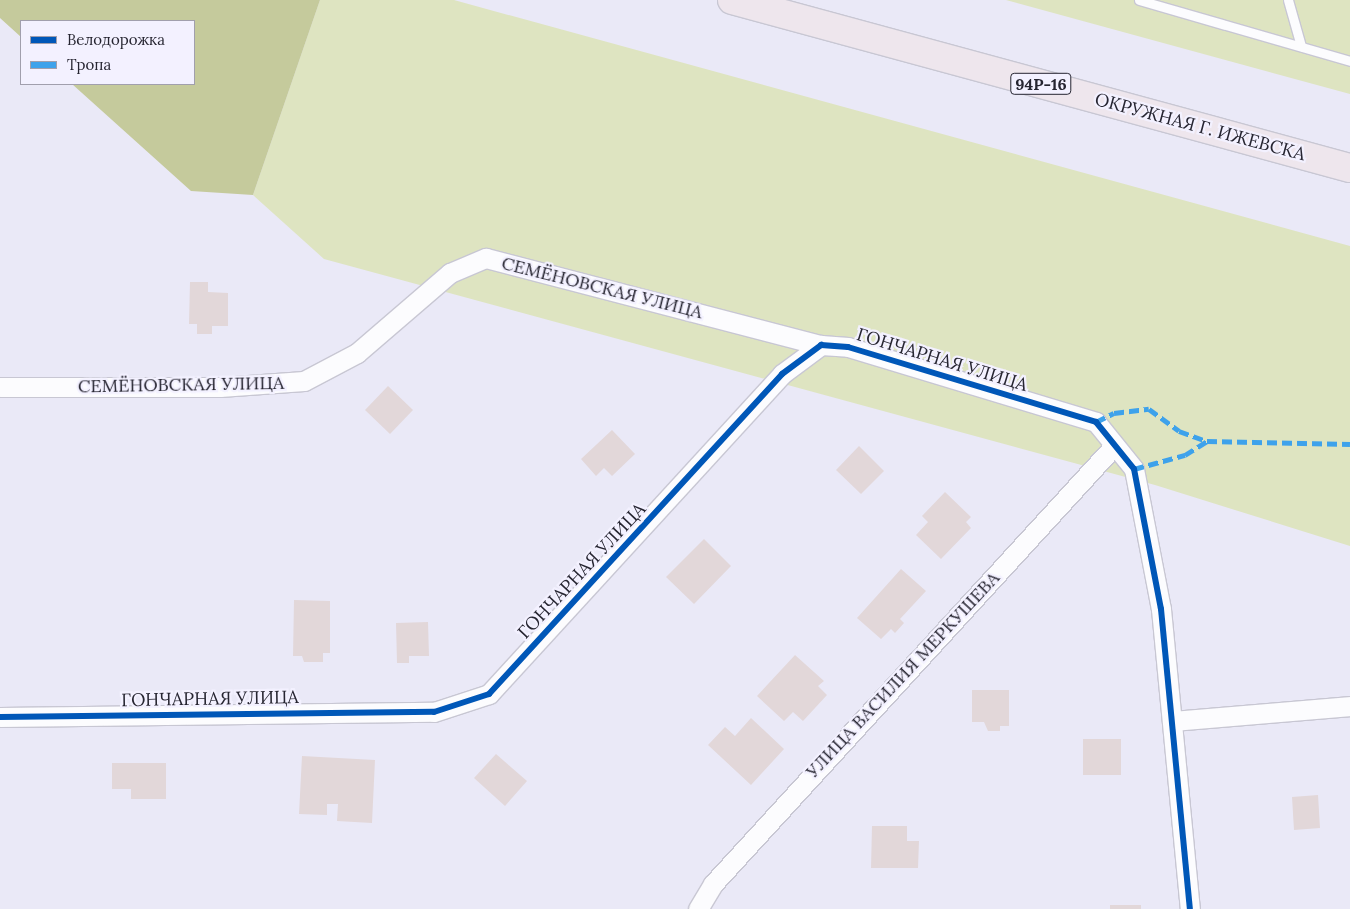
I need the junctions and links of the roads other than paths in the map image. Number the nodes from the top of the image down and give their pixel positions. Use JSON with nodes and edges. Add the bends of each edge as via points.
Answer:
{"nodes":[{"id":1,"x":732,"y":0,"type":"edge"},
{"id":2,"x":1139,"y":0,"type":"edge"},
{"id":3,"x":1288,"y":0,"type":"edge"},
{"id":4,"x":1301,"y":46,"type":"junction"},
{"id":5,"x":1350,"y":61,"type":"edge"},
{"id":6,"x":1350,"y":168,"type":"edge"},
{"id":7,"x":821,"y":345,"type":"junction"},
{"id":8,"x":0,"y":387,"type":"edge"},
{"id":9,"x":1114,"y":446,"type":"junction"},
{"id":10,"x":1350,"y":706,"type":"edge"},
{"id":11,"x":0,"y":717,"type":"edge"},
{"id":12,"x":1173,"y":722,"type":"junction"},
{"id":13,"x":698,"y":909,"type":"edge"},
{"id":14,"x":1190,"y":909,"type":"edge"}],
"edges":[{"from":1,"to":6,"type":"main road","name":"ОКРУЖНАЯ Г. ИЖЕВСКА","number":"94Р-16"},
{"from":2,"to":4,"type":"lane"},
{"from":3,"to":4,"type":"lane"},
{"from":4,"to":5,"type":"lane"},
{"from":7,"to":8,"type":"street","name":"СЕМЁНОВСКАЯ УЛИЦА","via":[[486,258],[450,273],[357,353],[304,381],[220,388]]},
{"from":7,"to":9,"type":"street","name":"ГОНЧАРНАЯ УЛИЦА","via":[[848,347],[1096,422]]},
{"from":7,"to":11,"type":"street","name":"ГОНЧАРНАЯ УЛИЦА","via":[[782,374],[489,694],[434,712]]},
{"from":9,"to":12,"type":"street","name":"ГОНЧАРНАЯ УЛИЦА","via":[[1134,469],[1152,554]]},
{"from":9,"to":13,"type":"street","name":"УЛИЦА ВАСИЛИЯ МЕРКУШЕВА","via":[[713,884]]},
{"from":10,"to":12,"type":"street"},
{"from":12,"to":14,"type":"street","name":"ГОНЧАРНАЯ УЛИЦА"}]}
